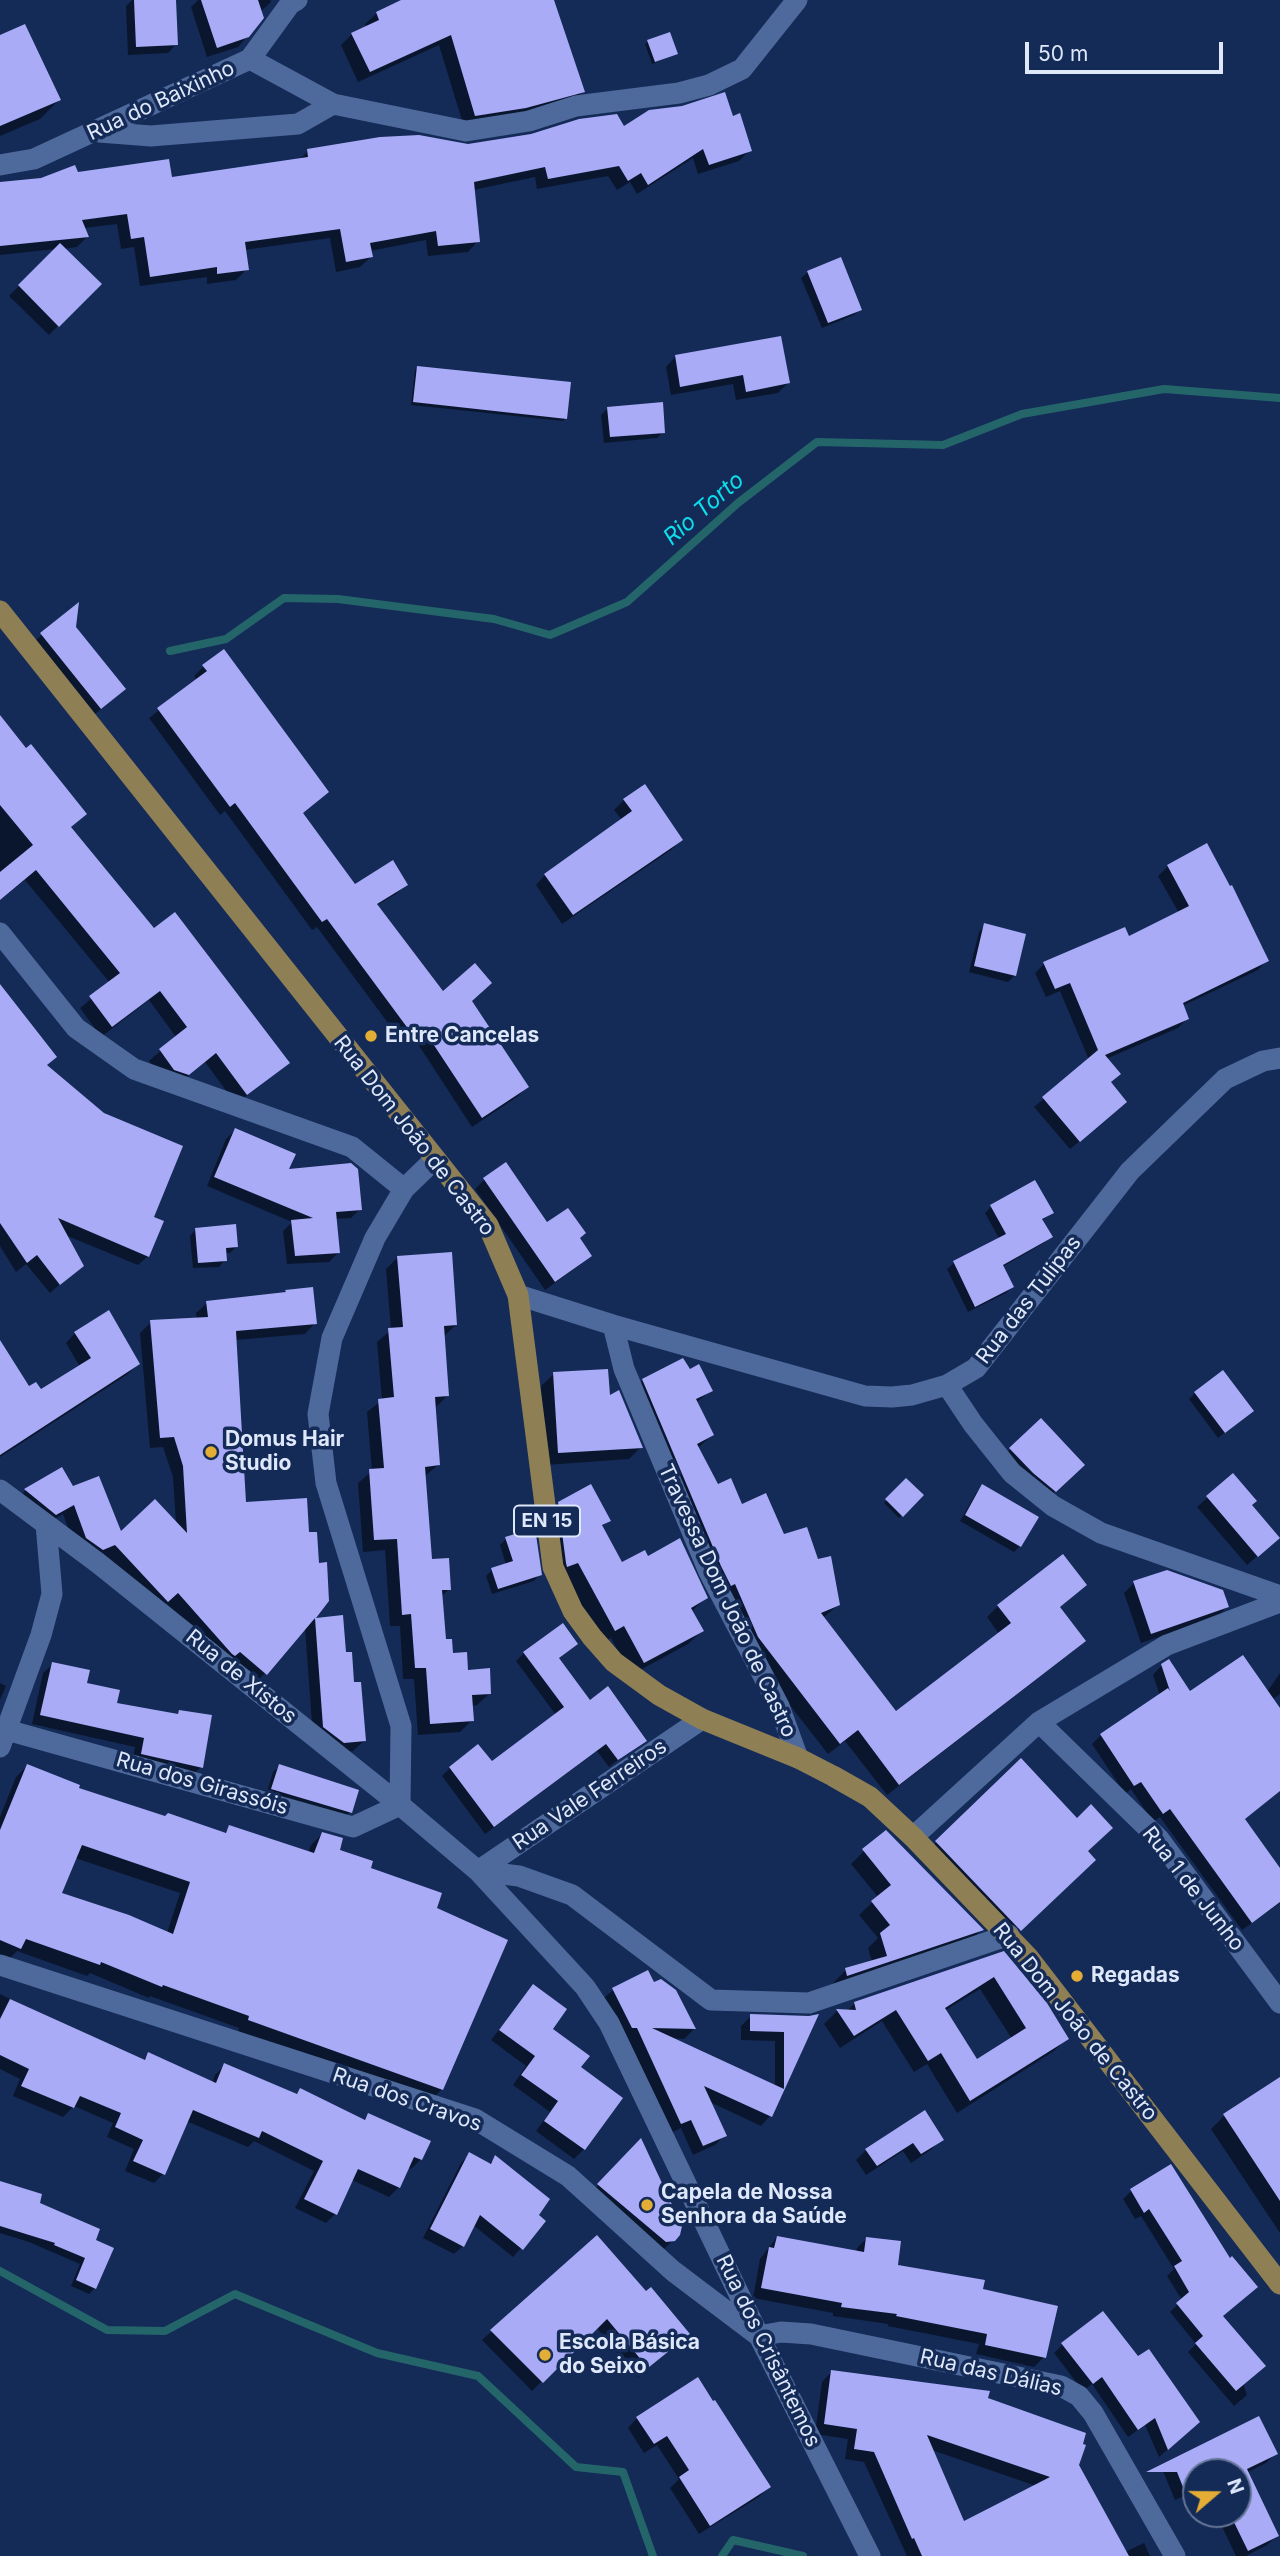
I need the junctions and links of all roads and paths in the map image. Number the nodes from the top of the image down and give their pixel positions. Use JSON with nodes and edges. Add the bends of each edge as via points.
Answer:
{"nodes":[{"id":1,"x":297,"y":0,"type":"edge"},
{"id":2,"x":797,"y":0,"type":"edge"},
{"id":3,"x":250,"y":59,"type":"junction"},
{"id":4,"x":333,"y":104,"type":"junction"},
{"id":5,"x":97,"y":132,"type":"junction"},
{"id":6,"x":0,"y":165,"type":"edge"},
{"id":7,"x":0,"y":611,"type":"edge"},
{"id":8,"x":0,"y":933,"type":"edge"},
{"id":9,"x":1280,"y":1059,"type":"edge"},
{"id":10,"x":435,"y":1159,"type":"junction"},
{"id":11,"x":404,"y":1189,"type":"junction"},
{"id":12,"x":518,"y":1295,"type":"junction"},
{"id":13,"x":614,"y":1325,"type":"junction"},
{"id":14,"x":947,"y":1385,"type":"junction"},
{"id":15,"x":2,"y":1492,"type":"edge"},
{"id":16,"x":46,"y":1524,"type":"junction"},
{"id":17,"x":1280,"y":1596,"type":"edge"},
{"id":18,"x":1280,"y":1602,"type":"edge"},
{"id":19,"x":702,"y":1719,"type":"junction"},
{"id":20,"x":1039,"y":1722,"type":"junction"},
{"id":21,"x":2,"y":1734,"type":"edge"},
{"id":22,"x":798,"y":1758,"type":"junction"},
{"id":23,"x":400,"y":1805,"type":"junction"},
{"id":24,"x":913,"y":1837,"type":"junction"},
{"id":25,"x":478,"y":1871,"type":"junction"},
{"id":26,"x":1009,"y":1935,"type":"junction"},
{"id":27,"x":0,"y":1965,"type":"edge"},
{"id":28,"x":1280,"y":2003,"type":"edge"},
{"id":29,"x":1280,"y":2284,"type":"edge"},
{"id":30,"x":759,"y":2336,"type":"junction"},
{"id":31,"x":870,"y":2556,"type":"edge"},
{"id":32,"x":1175,"y":2556,"type":"edge"}],
"edges":[{"from":1,"to":3,"type":"street","name":"Rua do Baixinho"},
{"from":2,"to":4,"type":"street","via":[[742,69],[678,93],[576,106],[529,121],[466,131]]},
{"from":3,"to":4,"type":"street"},
{"from":3,"to":5,"type":"street","name":"Rua do Baixinho"},
{"from":4,"to":5,"type":"street","via":[[298,124],[151,136]]},
{"from":5,"to":6,"type":"street","name":"Rua do Baixinho","via":[[34,159]]},
{"from":7,"to":10,"type":"main road","name":"Rua Dom João de Castro","number":"EN 15"},
{"from":8,"to":11,"type":"street","via":[[76,1028],[134,1069],[352,1147]]},
{"from":9,"to":14,"type":"street","name":"Rua das Tulipas","via":[[1263,1061],[1225,1079],[1130,1171],[976,1368]]},
{"from":10,"to":11,"type":"street"},
{"from":10,"to":12,"type":"main road","name":"Rua Dom João de Castro","number":"EN 15","via":[[488,1225]]},
{"from":11,"to":23,"type":"street","via":[[375,1238],[332,1338],[318,1414],[326,1483],[401,1726]]},
{"from":12,"to":13,"type":"street","name":"Rua das Tulipas"},
{"from":12,"to":19,"type":"main road","name":"Rua Dom João de Castro","number":"EN 15","via":[[553,1567],[573,1611],[614,1662]]},
{"from":13,"to":14,"type":"street","name":"Rua das Tulipas","via":[[865,1396],[892,1397]]},
{"from":13,"to":22,"type":"street","name":"Travessa Dom João de Castro","via":[[624,1369],[709,1572],[779,1706]]},
{"from":14,"to":17,"type":"street","via":[[1012,1473],[1053,1506],[1101,1533]]},
{"from":15,"to":16,"type":"street","name":"Rua de Xistos"},
{"from":16,"to":21,"type":"street","via":[[52,1594]]},
{"from":16,"to":23,"type":"street","name":"Rua de Xistos"},
{"from":18,"to":20,"type":"street","via":[[1167,1645]]},
{"from":19,"to":22,"type":"main road","name":"Rua Dom João de Castro","number":"EN 15"},
{"from":19,"to":25,"type":"street","name":"Rua Vale Ferreiros"},
{"from":20,"to":24,"type":"street"},
{"from":20,"to":28,"type":"street","name":"Rua 1 de Junho","via":[[1159,1839]]},
{"from":21,"to":23,"type":"street","name":"Rua dos Girassóis","via":[[353,1827]]},
{"from":22,"to":24,"type":"main road","name":"Rua Dom João de Castro","number":"EN 15","via":[[870,1797]]},
{"from":23,"to":25,"type":"street","name":"Rua de Xistos"},
{"from":24,"to":26,"type":"main road","name":"Rua Dom João de Castro","number":"EN 15"},
{"from":25,"to":26,"type":"street","via":[[519,1877],[572,1895],[711,2000],[809,2003]]},
{"from":25,"to":30,"type":"street","name":"Rua dos Crisântemos","via":[[585,1987],[609,2023]]},
{"from":26,"to":29,"type":"main road","name":"Rua Dom João de Castro","number":"EN 15"},
{"from":27,"to":30,"type":"street","name":"Rua dos Cravos","via":[[475,2119],[568,2176],[673,2271]]},
{"from":30,"to":31,"type":"street","name":"Rua dos Crisântemos"},
{"from":30,"to":32,"type":"street","name":"Rua das Dálias","via":[[811,2334],[1061,2386],[1079,2396],[1093,2413]]}]}
